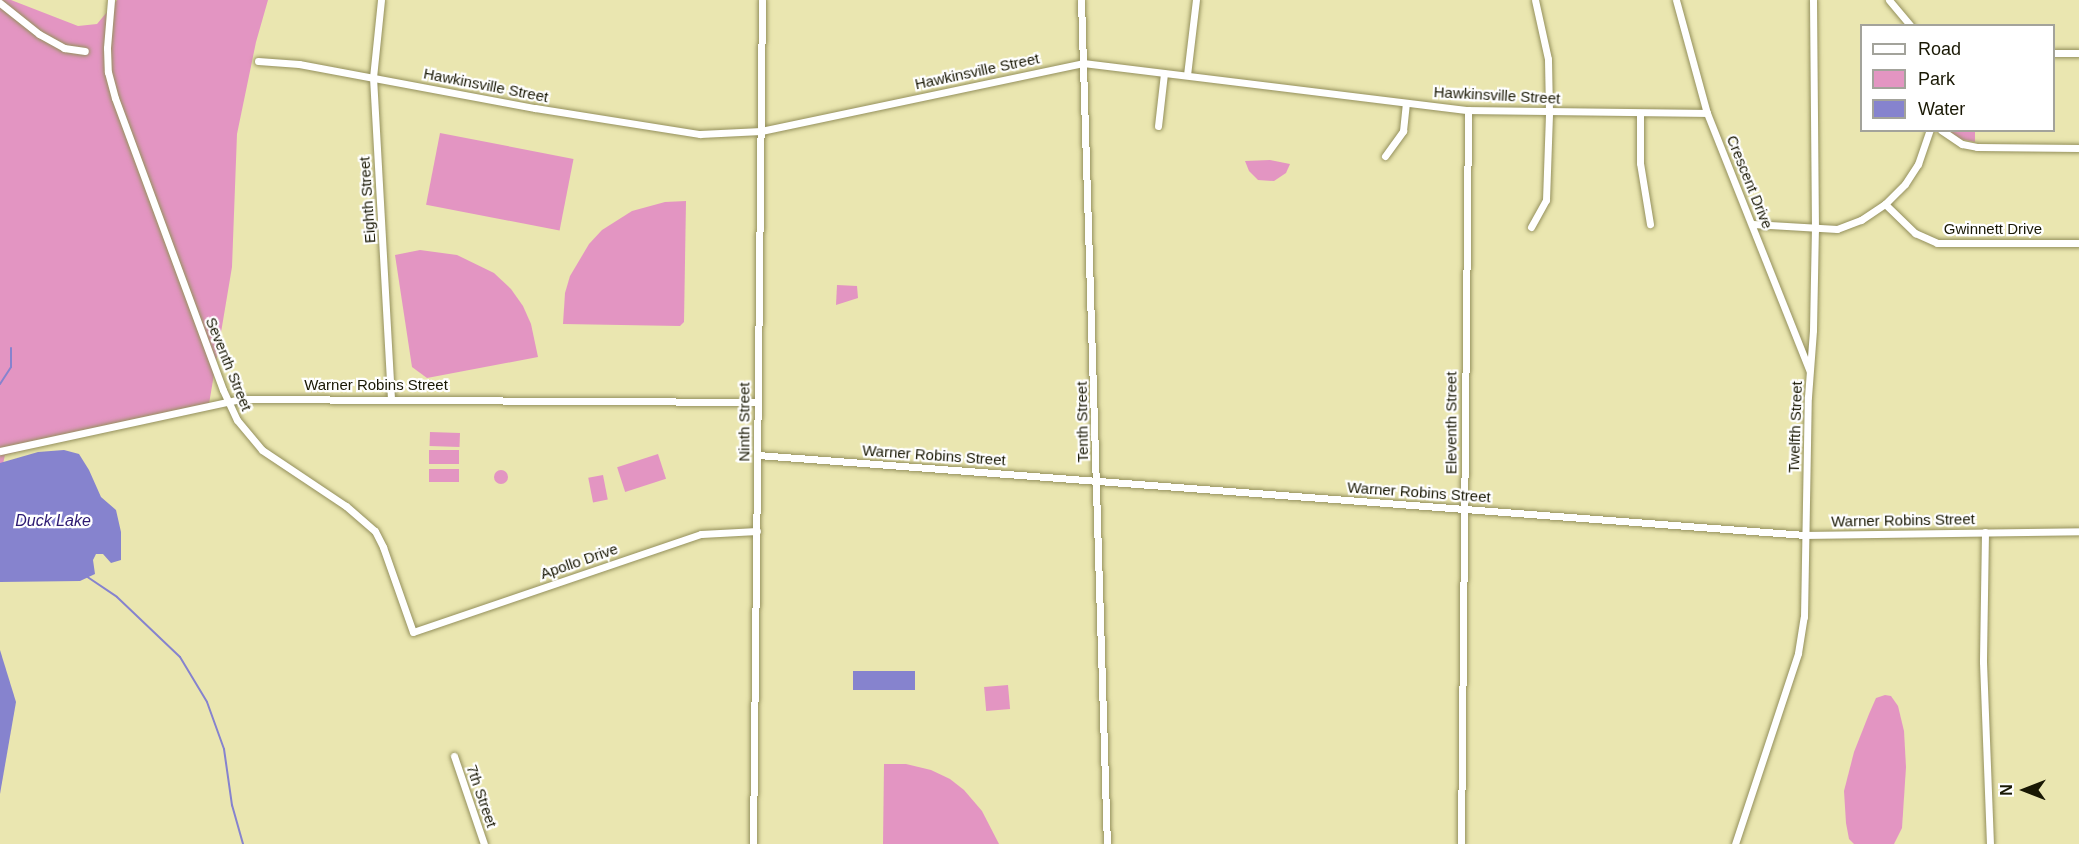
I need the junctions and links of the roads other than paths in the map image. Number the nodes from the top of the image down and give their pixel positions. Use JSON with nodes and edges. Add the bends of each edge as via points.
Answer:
{"nodes":[{"id":1,"x":111,"y":0,"type":"edge"},
{"id":2,"x":381,"y":0,"type":"edge"},
{"id":3,"x":762,"y":0,"type":"edge"},
{"id":4,"x":1081,"y":0,"type":"edge"},
{"id":5,"x":1196,"y":0,"type":"edge"},
{"id":6,"x":1535,"y":0,"type":"edge"},
{"id":7,"x":1676,"y":0,"type":"edge"},
{"id":8,"x":1813,"y":0,"type":"edge"},
{"id":9,"x":1889,"y":0,"type":"edge"},
{"id":10,"x":0,"y":3,"type":"edge"},
{"id":11,"x":1909,"y":24,"type":"edge"},
{"id":12,"x":85,"y":51,"type":"dead end"},
{"id":13,"x":2055,"y":53,"type":"edge"},
{"id":14,"x":2079,"y":53,"type":"edge"},
{"id":15,"x":258,"y":61,"type":"dead end"},
{"id":16,"x":1083,"y":63,"type":"junction"},
{"id":17,"x":1164,"y":73,"type":"junction"},
{"id":18,"x":1187,"y":75,"type":"junction"},
{"id":19,"x":373,"y":77,"type":"junction"},
{"id":20,"x":1406,"y":103,"type":"junction"},
{"id":21,"x":1468,"y":110,"type":"junction"},
{"id":22,"x":1548,"y":112,"type":"junction"},
{"id":23,"x":1640,"y":113,"type":"junction"},
{"id":24,"x":1707,"y":113,"type":"junction"},
{"id":25,"x":1158,"y":126,"type":"dead end"},
{"id":26,"x":761,"y":131,"type":"junction"},
{"id":27,"x":1929,"y":132,"type":"edge"},
{"id":28,"x":1944,"y":132,"type":"edge"},
{"id":29,"x":2079,"y":148,"type":"edge"},
{"id":30,"x":1385,"y":156,"type":"dead end"},
{"id":31,"x":1886,"y":204,"type":"junction"},
{"id":32,"x":1650,"y":224,"type":"dead end"},
{"id":33,"x":1753,"y":224,"type":"junction"},
{"id":34,"x":1531,"y":227,"type":"dead end"},
{"id":35,"x":1815,"y":230,"type":"junction"},
{"id":36,"x":2079,"y":243,"type":"edge"},
{"id":37,"x":1810,"y":371,"type":"junction"},
{"id":38,"x":391,"y":399,"type":"junction"},
{"id":39,"x":228,"y":401,"type":"junction"},
{"id":40,"x":758,"y":402,"type":"junction"},
{"id":41,"x":0,"y":451,"type":"edge"},
{"id":42,"x":758,"y":455,"type":"junction"},
{"id":43,"x":1096,"y":482,"type":"junction"},
{"id":44,"x":1465,"y":510,"type":"junction"},
{"id":45,"x":757,"y":531,"type":"junction"},
{"id":46,"x":2079,"y":531,"type":"edge"},
{"id":47,"x":1985,"y":532,"type":"junction"},
{"id":48,"x":1806,"y":535,"type":"junction"},
{"id":49,"x":413,"y":632,"type":"joint"},
{"id":50,"x":454,"y":756,"type":"dead end"},
{"id":51,"x":484,"y":844,"type":"edge"},
{"id":52,"x":753,"y":844,"type":"edge"},
{"id":53,"x":1107,"y":844,"type":"edge"},
{"id":54,"x":1461,"y":844,"type":"edge"},
{"id":55,"x":1734,"y":844,"type":"edge"},
{"id":56,"x":1990,"y":844,"type":"edge"}],
"edges":[{"from":1,"to":39,"type":"street","name":"Seventh Street","via":[[107,48],[114,98]]},
{"from":2,"to":19,"type":"street","name":"Eighth Street"},
{"from":3,"to":26,"type":"street","name":"Ninth Street"},
{"from":4,"to":16,"type":"street","name":"Tenth Street"},
{"from":5,"to":18,"type":"street"},
{"from":6,"to":22,"type":"street","via":[[1548,58]]},
{"from":7,"to":24,"type":"street","name":"Crescent Drive"},
{"from":8,"to":35,"type":"street","name":"Twelfth Street"},
{"from":9,"to":11,"type":"street"},
{"from":10,"to":12,"type":"street","via":[[39,34],[64,48]]},
{"from":13,"to":14,"type":"street"},
{"from":15,"to":19,"type":"street","name":"Hawkinsville Street"},
{"from":16,"to":17,"type":"street","name":"Hawkinsville Street"},
{"from":16,"to":26,"type":"street","name":"Hawkinsville Street"},
{"from":16,"to":43,"type":"street","name":"Tenth Street"},
{"from":17,"to":18,"type":"street","name":"Hawkinsville Street"},
{"from":17,"to":25,"type":"street"},
{"from":18,"to":20,"type":"street","name":"Hawkinsville Street"},
{"from":19,"to":26,"type":"street","name":"Hawkinsville Street","via":[[675,132]]},
{"from":19,"to":38,"type":"street","name":"Eighth Street"},
{"from":20,"to":21,"type":"street","name":"Hawkinsville Street"},
{"from":20,"to":30,"type":"street","via":[[1402,131]]},
{"from":21,"to":22,"type":"street","name":"Hawkinsville Street"},
{"from":21,"to":44,"type":"street","name":"Eleventh Street"},
{"from":22,"to":23,"type":"street","name":"Hawkinsville Street"},
{"from":22,"to":34,"type":"street","via":[[1546,200]]},
{"from":23,"to":24,"type":"street","name":"Hawkinsville Street"},
{"from":23,"to":32,"type":"street","via":[[1640,163]]},
{"from":24,"to":33,"type":"street","name":"Crescent Drive"},
{"from":26,"to":40,"type":"street","name":"Ninth Street"},
{"from":27,"to":31,"type":"street","via":[[1913,173]]},
{"from":28,"to":29,"type":"street","via":[[1968,146]]},
{"from":31,"to":35,"type":"street","via":[[1849,225]]},
{"from":31,"to":36,"type":"street","name":"Gwinnett Drive","via":[[1915,232],[1937,243]]},
{"from":33,"to":35,"type":"street"},
{"from":33,"to":37,"type":"street","name":"Crescent Drive"},
{"from":35,"to":37,"type":"street","name":"Twelfth Street"},
{"from":37,"to":48,"type":"street","name":"Twelfth Street"},
{"from":38,"to":39,"type":"street","name":"Warner Robins Street"},
{"from":38,"to":40,"type":"street","name":"Warner Robins Street"},
{"from":39,"to":41,"type":"street","name":"Warner Robins Street"},
{"from":39,"to":49,"type":"street","name":"Seventh Street","via":[[242,428],[262,450],[346,506],[375,531]]},
{"from":40,"to":42,"type":"street","name":"Ninth Street"},
{"from":42,"to":43,"type":"street","name":"Warner Robins Street"},
{"from":42,"to":45,"type":"street","name":"Ninth Street"},
{"from":43,"to":44,"type":"street","name":"Warner Robins Street"},
{"from":43,"to":53,"type":"street","name":"Tenth Street"},
{"from":44,"to":48,"type":"street","name":"Warner Robins Street"},
{"from":44,"to":54,"type":"street","name":"Eleventh Street"},
{"from":45,"to":49,"type":"street","name":"Apollo Drive","via":[[701,534]]},
{"from":45,"to":52,"type":"street","name":"Ninth Street"},
{"from":46,"to":47,"type":"street","name":"Warner Robins Street"},
{"from":47,"to":48,"type":"street","name":"Warner Robins Street"},
{"from":47,"to":56,"type":"street","via":[[1983,662]]},
{"from":48,"to":55,"type":"street","name":"Twelfth Street","via":[[1804,617],[1798,653]]},
{"from":50,"to":51,"type":"street","name":"7th Street"}]}
